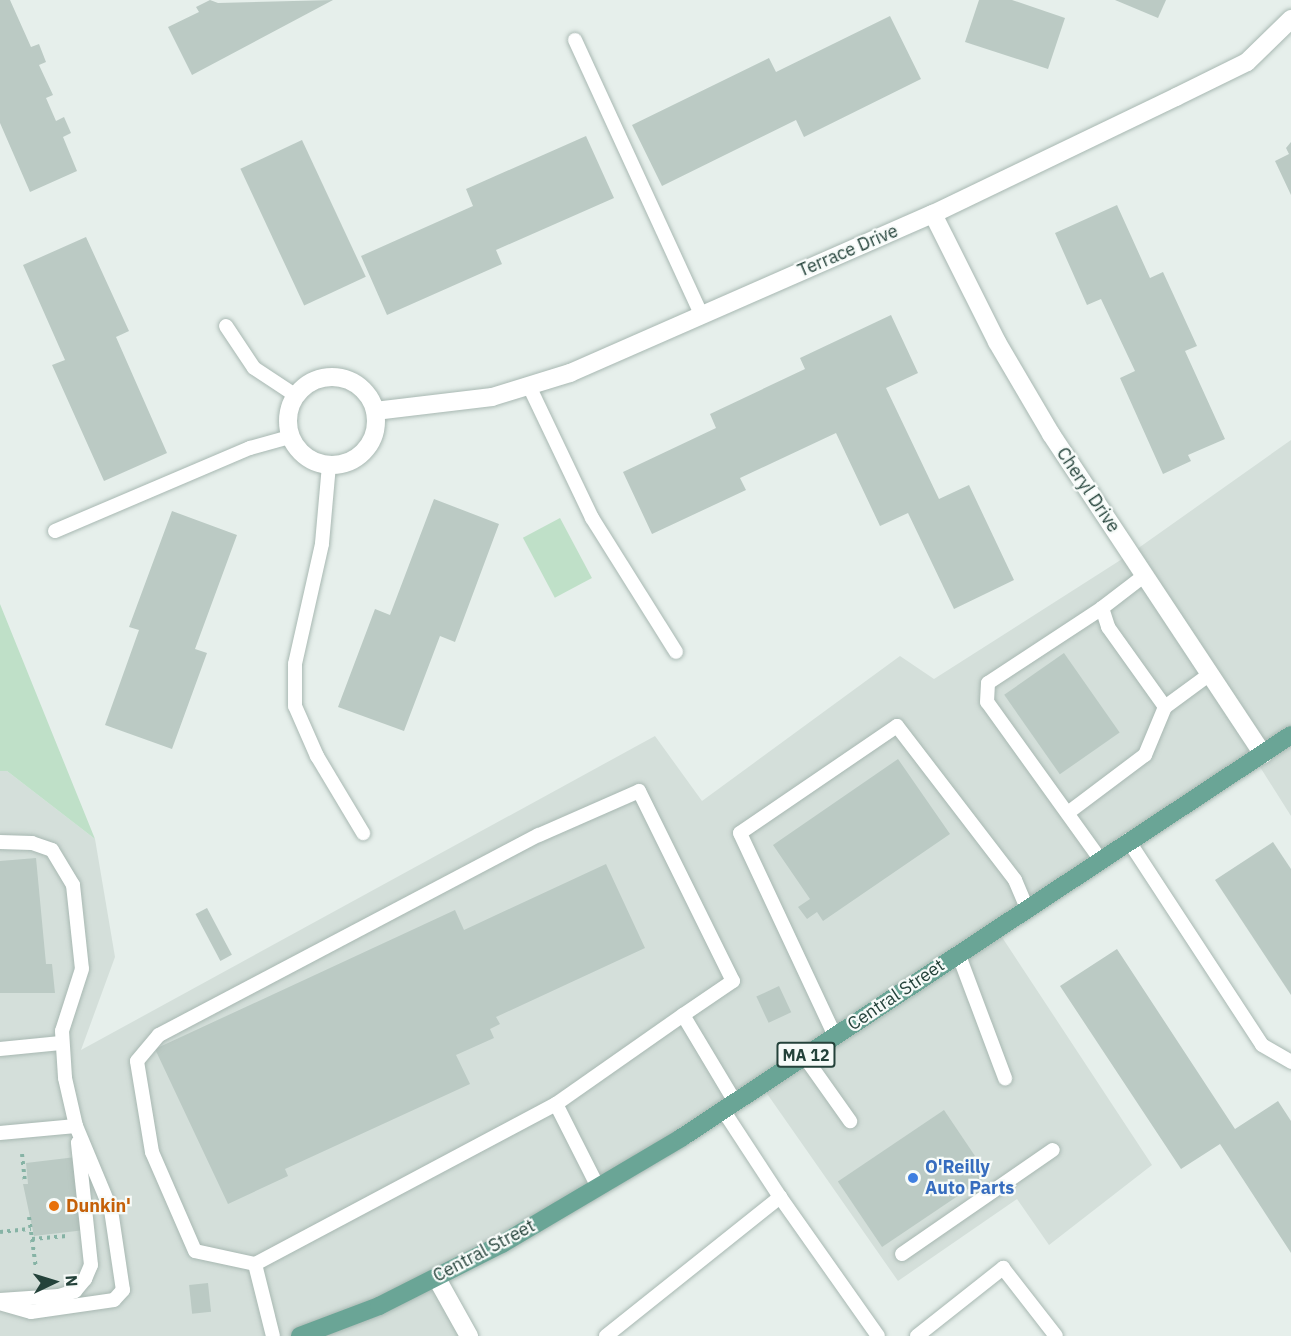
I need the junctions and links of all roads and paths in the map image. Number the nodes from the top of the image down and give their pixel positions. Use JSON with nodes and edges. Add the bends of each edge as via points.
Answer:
{"nodes":[{"id":1,"x":1291,"y":19,"type":"edge"},
{"id":2,"x":575,"y":40,"type":"dead end"},
{"id":3,"x":933,"y":214,"type":"junction"},
{"id":4,"x":702,"y":314,"type":"junction"},
{"id":5,"x":226,"y":326,"type":"dead end"},
{"id":6,"x":530,"y":387,"type":"junction"},
{"id":7,"x":295,"y":395,"type":"junction"},
{"id":8,"x":375,"y":411,"type":"junction"},
{"id":9,"x":290,"y":437,"type":"junction"},
{"id":10,"x":329,"y":465,"type":"junction"},
{"id":11,"x":55,"y":531,"type":"dead end"},
{"id":12,"x":1145,"y":575,"type":"junction"},
{"id":13,"x":1102,"y":608,"type":"junction"},
{"id":14,"x":676,"y":652,"type":"dead end"},
{"id":15,"x":1210,"y":674,"type":"junction"},
{"id":16,"x":1165,"y":707,"type":"junction"},
{"id":17,"x":1291,"y":735,"type":"edge"},
{"id":18,"x":1263,"y":753,"type":"junction"},
{"id":19,"x":1069,"y":812,"type":"junction"},
{"id":20,"x":363,"y":833,"type":"dead end"},
{"id":21,"x":1128,"y":840,"type":"junction"},
{"id":22,"x":0,"y":842,"type":"edge"},
{"id":23,"x":1100,"y":859,"type":"junction"},
{"id":24,"x":1027,"y":908,"type":"junction"},
{"id":25,"x":958,"y":953,"type":"junction"},
{"id":26,"x":683,"y":1016,"type":"junction"},
{"id":27,"x":835,"y":1036,"type":"junction"},
{"id":28,"x":61,"y":1043,"type":"junction"},
{"id":29,"x":0,"y":1048,"type":"edge"},
{"id":30,"x":804,"y":1056,"type":"junction"},
{"id":31,"x":1291,"y":1062,"type":"edge"},
{"id":32,"x":1005,"y":1078,"type":"dead end"},
{"id":33,"x":556,"y":1104,"type":"junction"},
{"id":34,"x":729,"y":1106,"type":"junction"},
{"id":35,"x":850,"y":1121,"type":"dead end"},
{"id":36,"x":76,"y":1126,"type":"junction"},
{"id":37,"x":0,"y":1133,"type":"edge"},
{"id":38,"x":1053,"y":1150,"type":"dead end"},
{"id":39,"x":22,"y":1154,"type":"dead end"},
{"id":40,"x":25,"y":1184,"type":"dead end"},
{"id":41,"x":598,"y":1187,"type":"junction"},
{"id":42,"x":780,"y":1197,"type":"junction"},
{"id":43,"x":29,"y":1217,"type":"dead end"},
{"id":44,"x":31,"y":1229,"type":"junction"},
{"id":45,"x":74,"y":1231,"type":"dead end"},
{"id":46,"x":0,"y":1232,"type":"edge"},
{"id":47,"x":32,"y":1239,"type":"junction"},
{"id":48,"x":902,"y":1254,"type":"dead end"},
{"id":49,"x":255,"y":1264,"type":"junction"},
{"id":50,"x":36,"y":1269,"type":"dead end"},
{"id":51,"x":436,"y":1277,"type":"junction"},
{"id":52,"x":0,"y":1301,"type":"edge"},
{"id":53,"x":273,"y":1336,"type":"edge"},
{"id":54,"x":300,"y":1336,"type":"edge"},
{"id":55,"x":469,"y":1336,"type":"edge"},
{"id":56,"x":606,"y":1336,"type":"edge"},
{"id":57,"x":878,"y":1336,"type":"edge"},
{"id":58,"x":916,"y":1336,"type":"edge"},
{"id":59,"x":1056,"y":1336,"type":"edge"}],
"edges":[{"from":1,"to":3,"type":"street","name":"Terrace Drive","via":[[1247,62]]},
{"from":2,"to":4,"type":"lane"},
{"from":3,"to":4,"type":"street","name":"Terrace Drive"},
{"from":3,"to":12,"type":"street","name":"Cheryl Drive","via":[[1033,405]]},
{"from":4,"to":6,"type":"street","name":"Terrace Drive"},
{"from":5,"to":7,"type":"lane","via":[[254,368]]},
{"from":6,"to":8,"type":"street","name":"Terrace Drive"},
{"from":6,"to":14,"type":"lane","via":[[592,518]]},
{"from":7,"to":8,"type":"street","via":[[318,378],[333,376],[360,386]]},
{"from":7,"to":9,"type":"street","via":[[289,408]]},
{"from":8,"to":10,"type":"street","via":[[372,440],[364,452],[351,461]]},
{"from":9,"to":10,"type":"street","via":[[309,460]]},
{"from":9,"to":11,"type":"lane","via":[[250,448]]},
{"from":10,"to":20,"type":"lane","via":[[322,544],[295,664],[295,706],[317,756]]},
{"from":12,"to":13,"type":"lane"},
{"from":12,"to":15,"type":"street","name":"Cheryl Drive"},
{"from":13,"to":16,"type":"lane","via":[[1108,627]]},
{"from":13,"to":19,"type":"lane","via":[[988,683],[987,702],[1010,740]]},
{"from":15,"to":16,"type":"lane"},
{"from":15,"to":18,"type":"street","name":"Cheryl Drive"},
{"from":16,"to":19,"type":"lane","via":[[1144,755]]},
{"from":17,"to":18,"type":"main road","name":"Central Street","number":"MA 12"},
{"from":18,"to":21,"type":"main road","name":"Central Street","number":"MA 12"},
{"from":19,"to":23,"type":"lane"},
{"from":21,"to":23,"type":"main road","name":"Central Street","number":"MA 12"},
{"from":21,"to":31,"type":"lane","via":[[1262,1045]]},
{"from":22,"to":28,"type":"lane","via":[[32,843],[52,850],[73,885],[81,978]]},
{"from":23,"to":24,"type":"main road","name":"Central Street","number":"MA 12"},
{"from":24,"to":25,"type":"main road","name":"Central Street","number":"MA 12"},
{"from":24,"to":27,"type":"lane","via":[[1015,880],[897,726],[740,833]]},
{"from":25,"to":27,"type":"main road","name":"Central Street","number":"MA 12"},
{"from":25,"to":32,"type":"lane"},
{"from":26,"to":33,"type":"lane"},
{"from":26,"to":34,"type":"lane"},
{"from":26,"to":49,"type":"lane","via":[[733,981],[639,791],[539,834],[159,1035],[137,1061],[152,1152],[195,1251]]},
{"from":27,"to":30,"type":"main road","name":"Central Street","number":"MA 12"},
{"from":28,"to":29,"type":"lane"},
{"from":28,"to":36,"type":"lane"},
{"from":30,"to":34,"type":"main road","name":"Central Street","number":"MA 12"},
{"from":30,"to":35,"type":"lane"},
{"from":33,"to":41,"type":"lane"},
{"from":33,"to":49,"type":"lane"},
{"from":34,"to":41,"type":"main road","name":"Central Street","number":"MA 12"},
{"from":34,"to":42,"type":"lane"},
{"from":36,"to":37,"type":"lane"},
{"from":36,"to":52,"type":"lane","via":[[88,1272],[67,1294]]},
{"from":36,"to":52,"type":"lane","via":[[111,1210],[123,1290],[114,1300],[31,1312]]},
{"from":38,"to":48,"type":"lane"},
{"from":39,"to":40,"type":"path"},
{"from":41,"to":51,"type":"main road","name":"Central Street","number":"MA 12"},
{"from":42,"to":56,"type":"lane"},
{"from":42,"to":57,"type":"lane"},
{"from":43,"to":44,"type":"path"},
{"from":44,"to":46,"type":"path"},
{"from":44,"to":47,"type":"path"},
{"from":45,"to":47,"type":"path"},
{"from":47,"to":50,"type":"path"},
{"from":49,"to":53,"type":"lane"},
{"from":51,"to":54,"type":"main road","name":"Central Street","number":"MA 12"},
{"from":51,"to":55,"type":"street"},
{"from":58,"to":59,"type":"lane","via":[[1003,1268]]}]}
